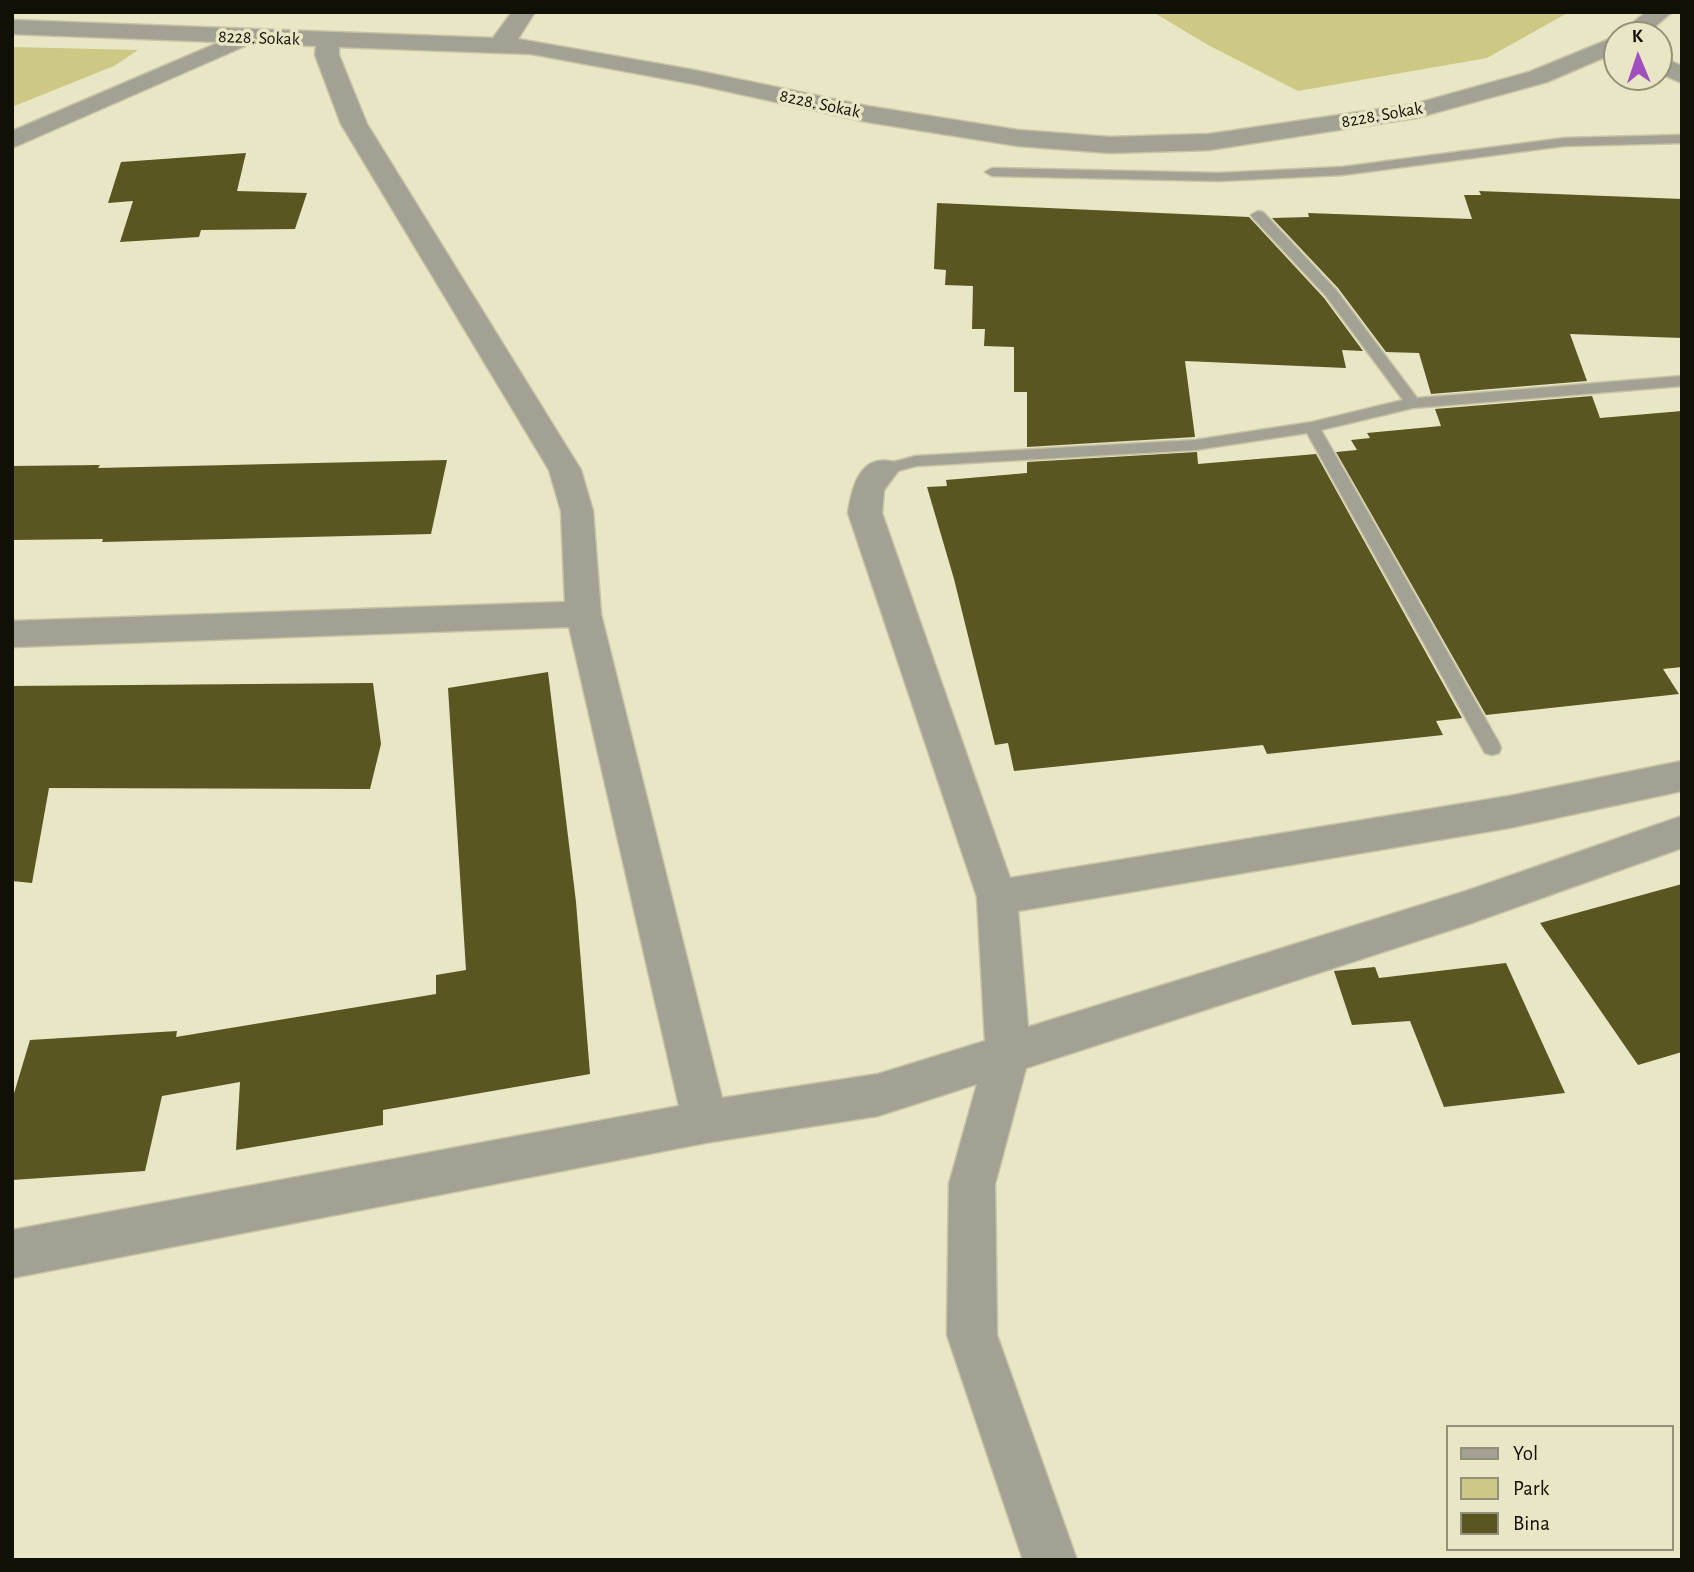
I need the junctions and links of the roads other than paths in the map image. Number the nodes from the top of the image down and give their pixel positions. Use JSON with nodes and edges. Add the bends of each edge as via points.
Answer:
{"nodes":[{"id":1,"x":524,"y":12,"type":"edge"},
{"id":2,"x":12,"y":27,"type":"edge"},
{"id":3,"x":250,"y":38,"type":"junction"},
{"id":4,"x":328,"y":40,"type":"junction"},
{"id":5,"x":500,"y":45,"type":"junction"},
{"id":6,"x":1603,"y":49,"type":"edge"},
{"id":7,"x":1682,"y":139,"type":"edge"},
{"id":8,"x":12,"y":140,"type":"edge"},
{"id":9,"x":992,"y":172,"type":"dead end"},
{"id":10,"x":1258,"y":215,"type":"dead end"},
{"id":11,"x":1682,"y":381,"type":"edge"},
{"id":12,"x":1413,"y":403,"type":"junction"},
{"id":13,"x":1312,"y":427,"type":"junction"},
{"id":14,"x":883,"y":470,"type":"joint"},
{"id":15,"x":583,"y":614,"type":"junction"},
{"id":16,"x":12,"y":634,"type":"edge"},
{"id":17,"x":1492,"y":748,"type":"dead end"},
{"id":18,"x":1682,"y":776,"type":"edge"},
{"id":19,"x":1682,"y":832,"type":"edge"},
{"id":20,"x":997,"y":897,"type":"junction"},
{"id":21,"x":1007,"y":1052,"type":"junction"},
{"id":22,"x":705,"y":1122,"type":"junction"},
{"id":23,"x":12,"y":1254,"type":"edge"},
{"id":24,"x":1050,"y":1560,"type":"edge"}],
"edges":[{"from":1,"to":5,"type":"street"},
{"from":2,"to":3,"type":"street","name":"8228. Sokak"},
{"from":3,"to":4,"type":"street","name":"8228. Sokak"},
{"from":3,"to":8,"type":"street"},
{"from":4,"to":5,"type":"street","name":"8228. Sokak"},
{"from":4,"to":15,"type":"street","via":[[327,55],[354,124],[565,470],[577,511]]},
{"from":5,"to":6,"type":"street","name":"8228. Sokak","via":[[694,77],[880,116],[1018,138],[1110,145],[1209,142],[1416,111],[1538,77]]},
{"from":7,"to":9,"type":"lane","via":[[1564,142],[1342,171],[1233,176]]},
{"from":10,"to":12,"type":"lane","via":[[1331,293]]},
{"from":11,"to":12,"type":"lane"},
{"from":12,"to":13,"type":"lane"},
{"from":13,"to":14,"type":"lane","via":[[1195,445],[916,461]]},
{"from":13,"to":17,"type":"lane"},
{"from":14,"to":20,"type":"street","via":[[868,487],[865,513]]},
{"from":15,"to":16,"type":"street"},
{"from":15,"to":22,"type":"street"},
{"from":18,"to":20,"type":"street","via":[[1509,812]]},
{"from":19,"to":21,"type":"street","via":[[1466,908]]},
{"from":20,"to":21,"type":"street"},
{"from":21,"to":22,"type":"street","via":[[878,1095]]},
{"from":21,"to":24,"type":"street","via":[[972,1184],[972,1335]]},
{"from":22,"to":23,"type":"street"}]}
